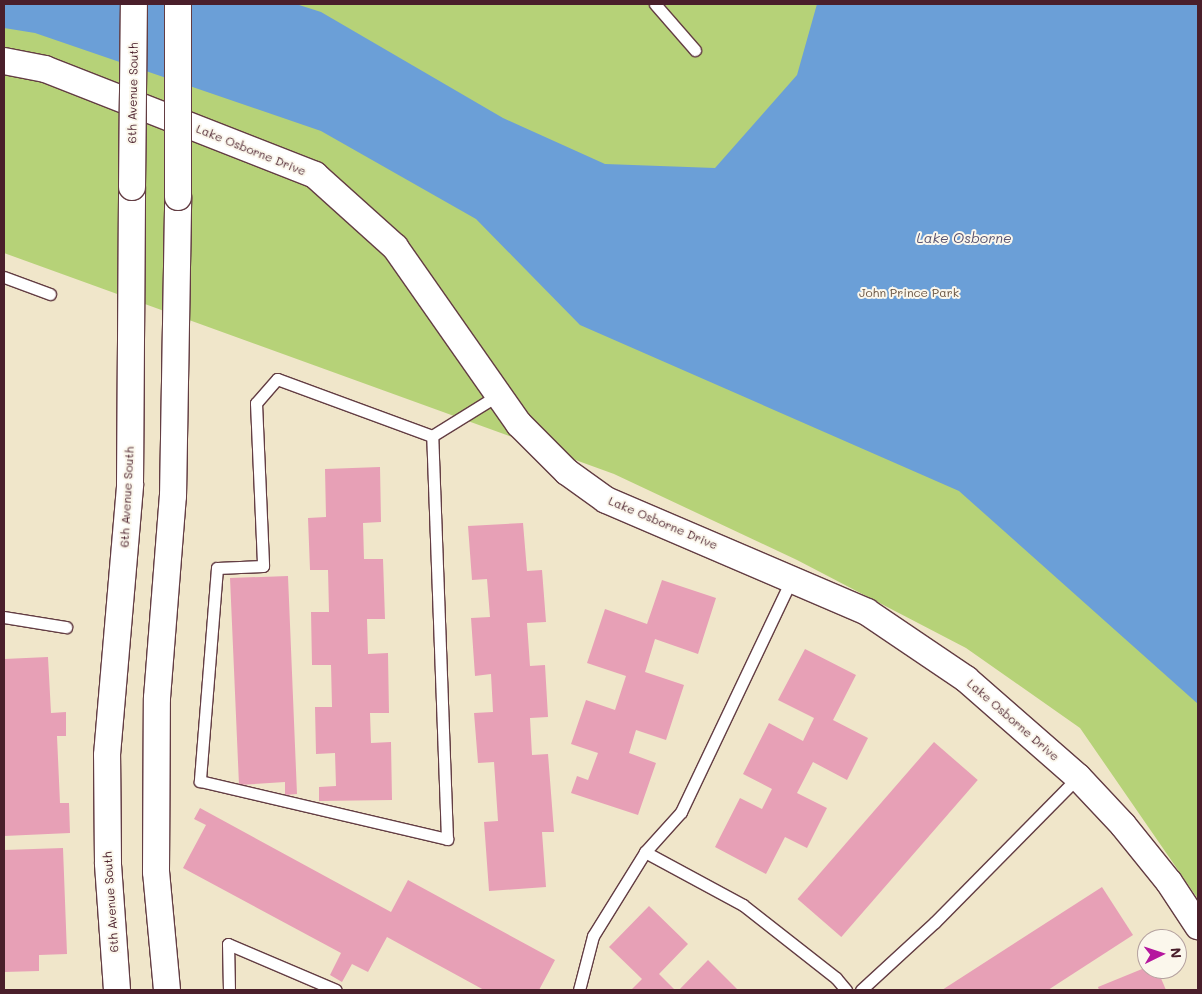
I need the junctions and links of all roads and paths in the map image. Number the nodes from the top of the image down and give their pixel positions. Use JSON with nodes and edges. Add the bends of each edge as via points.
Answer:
{"nodes":[{"id":1,"x":134,"y":4,"type":"edge"},
{"id":2,"x":178,"y":4,"type":"edge"},
{"id":3,"x":655,"y":4,"type":"edge"},
{"id":4,"x":696,"y":50,"type":"dead end"},
{"id":5,"x":4,"y":61,"type":"edge"},
{"id":6,"x":4,"y":277,"type":"edge"},
{"id":7,"x":50,"y":294,"type":"dead end"},
{"id":8,"x":498,"y":395,"type":"junction"},
{"id":9,"x":432,"y":436,"type":"junction"},
{"id":10,"x":792,"y":578,"type":"junction"},
{"id":11,"x":4,"y":617,"type":"edge"},
{"id":12,"x":66,"y":628,"type":"dead end"},
{"id":13,"x":1078,"y":777,"type":"junction"},
{"id":14,"x":645,"y":852,"type":"junction"},
{"id":15,"x":1198,"y":926,"type":"edge"},
{"id":16,"x":117,"y":990,"type":"edge"},
{"id":17,"x":167,"y":990,"type":"edge"},
{"id":18,"x":229,"y":990,"type":"edge"},
{"id":19,"x":336,"y":990,"type":"edge"},
{"id":20,"x":578,"y":990,"type":"edge"},
{"id":21,"x":846,"y":990,"type":"edge"},
{"id":22,"x":861,"y":990,"type":"edge"}],
"edges":[{"from":1,"to":16,"type":"street","name":"6th Avenue South","bridge":true,"via":[[130,484],[108,755],[108,862]]},
{"from":2,"to":17,"type":"street","bridge":true,"via":[[173,496],[156,698],[156,872]]},
{"from":3,"to":4,"type":"lane"},
{"from":5,"to":8,"type":"street","name":"Lake Osborne Drive","via":[[45,69],[315,176],[395,247]]},
{"from":6,"to":7,"type":"lane"},
{"from":8,"to":9,"type":"lane"},
{"from":8,"to":10,"type":"street","name":"Lake Osborne Drive","via":[[519,424],[567,472],[606,500]]},
{"from":9,"to":9,"type":"lane","via":[[277,379],[256,403],[263,566],[217,568],[200,781],[447,839]]},
{"from":10,"to":13,"type":"street","name":"Lake Osborne Drive","via":[[867,612],[966,679]]},
{"from":10,"to":14,"type":"lane","via":[[681,812]]},
{"from":11,"to":12,"type":"lane"},
{"from":13,"to":15,"type":"street","name":"Lake Osborne Drive","via":[[1123,825],[1169,882]]},
{"from":13,"to":22,"type":"lane","via":[[935,922]]},
{"from":14,"to":20,"type":"lane","via":[[593,936]]},
{"from":14,"to":21,"type":"lane","via":[[743,905],[836,978]]},
{"from":18,"to":19,"type":"lane","via":[[228,944]]}]}
